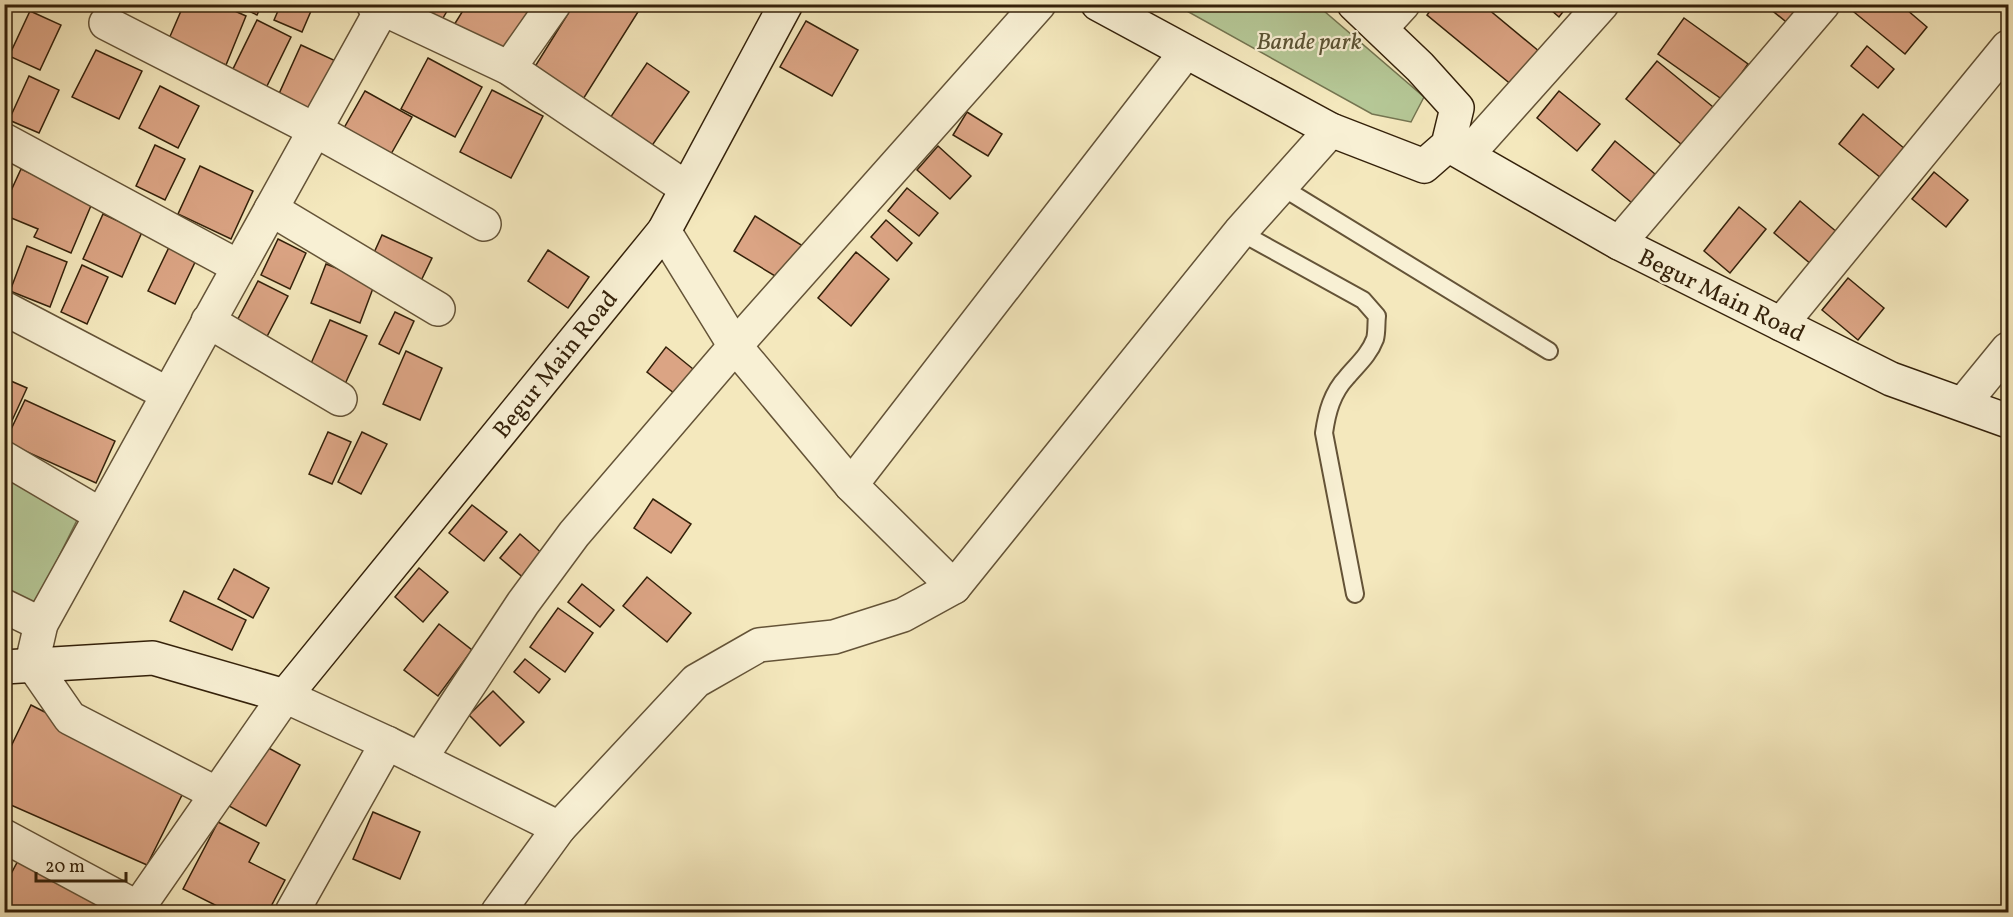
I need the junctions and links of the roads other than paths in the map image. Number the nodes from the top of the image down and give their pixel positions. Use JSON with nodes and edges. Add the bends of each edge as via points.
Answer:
{"nodes":[{"id":1,"x":554,"y":4,"type":"edge"},
{"id":2,"x":786,"y":4,"type":"edge"},
{"id":3,"x":1039,"y":4,"type":"edge"},
{"id":4,"x":1098,"y":4,"type":"edge"},
{"id":5,"x":1354,"y":4,"type":"edge"},
{"id":6,"x":1403,"y":4,"type":"edge"},
{"id":7,"x":1602,"y":4,"type":"edge"},
{"id":8,"x":1823,"y":4,"type":"edge"},
{"id":9,"x":377,"y":7,"type":"edge"},
{"id":10,"x":106,"y":23,"type":"dead end"},
{"id":11,"x":1381,"y":28,"type":"junction"},
{"id":12,"x":2008,"y":47,"type":"edge"},
{"id":13,"x":1186,"y":52,"type":"junction"},
{"id":14,"x":509,"y":68,"type":"junction"},
{"id":15,"x":315,"y":130,"type":"junction"},
{"id":16,"x":1331,"y":130,"type":"junction"},
{"id":17,"x":4,"y":140,"type":"edge"},
{"id":18,"x":1457,"y":150,"type":"junction"},
{"id":19,"x":1280,"y":186,"type":"junction"},
{"id":20,"x":686,"y":188,"type":"junction"},
{"id":21,"x":271,"y":209,"type":"junction"},
{"id":22,"x":484,"y":224,"type":"dead end"},
{"id":23,"x":664,"y":231,"type":"junction"},
{"id":24,"x":1240,"y":232,"type":"junction"},
{"id":25,"x":1619,"y":243,"type":"junction"},
{"id":26,"x":239,"y":267,"type":"junction"},
{"id":27,"x":4,"y":308,"type":"edge"},
{"id":28,"x":438,"y":309,"type":"dead end"},
{"id":29,"x":208,"y":321,"type":"junction"},
{"id":30,"x":1781,"y":324,"type":"junction"},
{"id":31,"x":735,"y":346,"type":"junction"},
{"id":32,"x":2008,"y":349,"type":"edge"},
{"id":33,"x":1549,"y":351,"type":"dead end"},
{"id":34,"x":168,"y":394,"type":"junction"},
{"id":35,"x":340,"y":399,"type":"dead end"},
{"id":36,"x":1963,"y":405,"type":"junction"},
{"id":37,"x":2008,"y":421,"type":"edge"},
{"id":38,"x":4,"y":458,"type":"edge"},
{"id":39,"x":851,"y":485,"type":"junction"},
{"id":40,"x":101,"y":515,"type":"junction"},
{"id":41,"x":954,"y":587,"type":"junction"},
{"id":42,"x":1355,"y":594,"type":"dead end"},
{"id":43,"x":4,"y":606,"type":"edge"},
{"id":44,"x":41,"y":624,"type":"junction"},
{"id":45,"x":18,"y":665,"type":"edge"},
{"id":46,"x":285,"y":696,"type":"junction"},
{"id":47,"x":387,"y":743,"type":"junction"},
{"id":48,"x":420,"y":759,"type":"junction"},
{"id":49,"x":217,"y":794,"type":"junction"},
{"id":50,"x":559,"y":828,"type":"junction"},
{"id":51,"x":4,"y":836,"type":"edge"},
{"id":52,"x":137,"y":910,"type":"edge"},
{"id":53,"x":292,"y":912,"type":"edge"},
{"id":54,"x":498,"y":912,"type":"edge"}],
"edges":[{"from":1,"to":14,"type":"street"},
{"from":2,"to":20,"type":"street","name":"Begur Main Road"},
{"from":3,"to":31,"type":"street"},
{"from":4,"to":13,"type":"street"},
{"from":5,"to":11,"type":"street"},
{"from":6,"to":11,"type":"street"},
{"from":7,"to":18,"type":"street"},
{"from":8,"to":25,"type":"street"},
{"from":9,"to":14,"type":"street"},
{"from":9,"to":15,"type":"street"},
{"from":10,"to":15,"type":"street"},
{"from":11,"to":18,"type":"street","via":[[1457,108]]},
{"from":12,"to":30,"type":"street"},
{"from":13,"to":16,"type":"street"},
{"from":13,"to":39,"type":"street"},
{"from":14,"to":20,"type":"street"},
{"from":15,"to":21,"type":"street"},
{"from":15,"to":22,"type":"street"},
{"from":16,"to":18,"type":"street","via":[[1424,166]]},
{"from":16,"to":19,"type":"street"},
{"from":17,"to":26,"type":"street"},
{"from":18,"to":25,"type":"street","name":"Begur Main Road"},
{"from":19,"to":24,"type":"street"},
{"from":19,"to":33,"type":"lane"},
{"from":20,"to":23,"type":"street","name":"Begur Main Road"},
{"from":21,"to":26,"type":"street"},
{"from":21,"to":28,"type":"street"},
{"from":23,"to":31,"type":"street"},
{"from":23,"to":46,"type":"street","name":"Begur Main Road"},
{"from":24,"to":41,"type":"street"},
{"from":24,"to":42,"type":"lane","via":[[1363,300],[1377,316],[1375,339],[1334,396],[1324,433]]},
{"from":25,"to":30,"type":"street","name":"Begur Main Road"},
{"from":26,"to":29,"type":"street"},
{"from":27,"to":34,"type":"street"},
{"from":29,"to":34,"type":"street"},
{"from":29,"to":35,"type":"street"},
{"from":30,"to":36,"type":"street","name":"Begur Main Road","via":[[1891,379]]},
{"from":31,"to":39,"type":"street"},
{"from":31,"to":48,"type":"street","via":[[574,534],[523,603]]},
{"from":32,"to":36,"type":"street"},
{"from":34,"to":40,"type":"street"},
{"from":36,"to":37,"type":"street","name":"Begur Main Road"},
{"from":38,"to":40,"type":"street"},
{"from":39,"to":41,"type":"street"},
{"from":40,"to":44,"type":"street"},
{"from":41,"to":50,"type":"street","via":[[903,615],[834,638],[759,645],[696,681]]},
{"from":43,"to":44,"type":"street"},
{"from":44,"to":45,"type":"street"},
{"from":45,"to":46,"type":"street","via":[[153,658]]},
{"from":45,"to":49,"type":"street","via":[[70,718]]},
{"from":46,"to":47,"type":"street"},
{"from":46,"to":49,"type":"street","name":"Begur Main Road"},
{"from":47,"to":48,"type":"street"},
{"from":47,"to":53,"type":"street"},
{"from":48,"to":50,"type":"street"},
{"from":49,"to":52,"type":"street","name":"Begur Main Road"},
{"from":50,"to":54,"type":"street"},
{"from":51,"to":52,"type":"street"}]}
